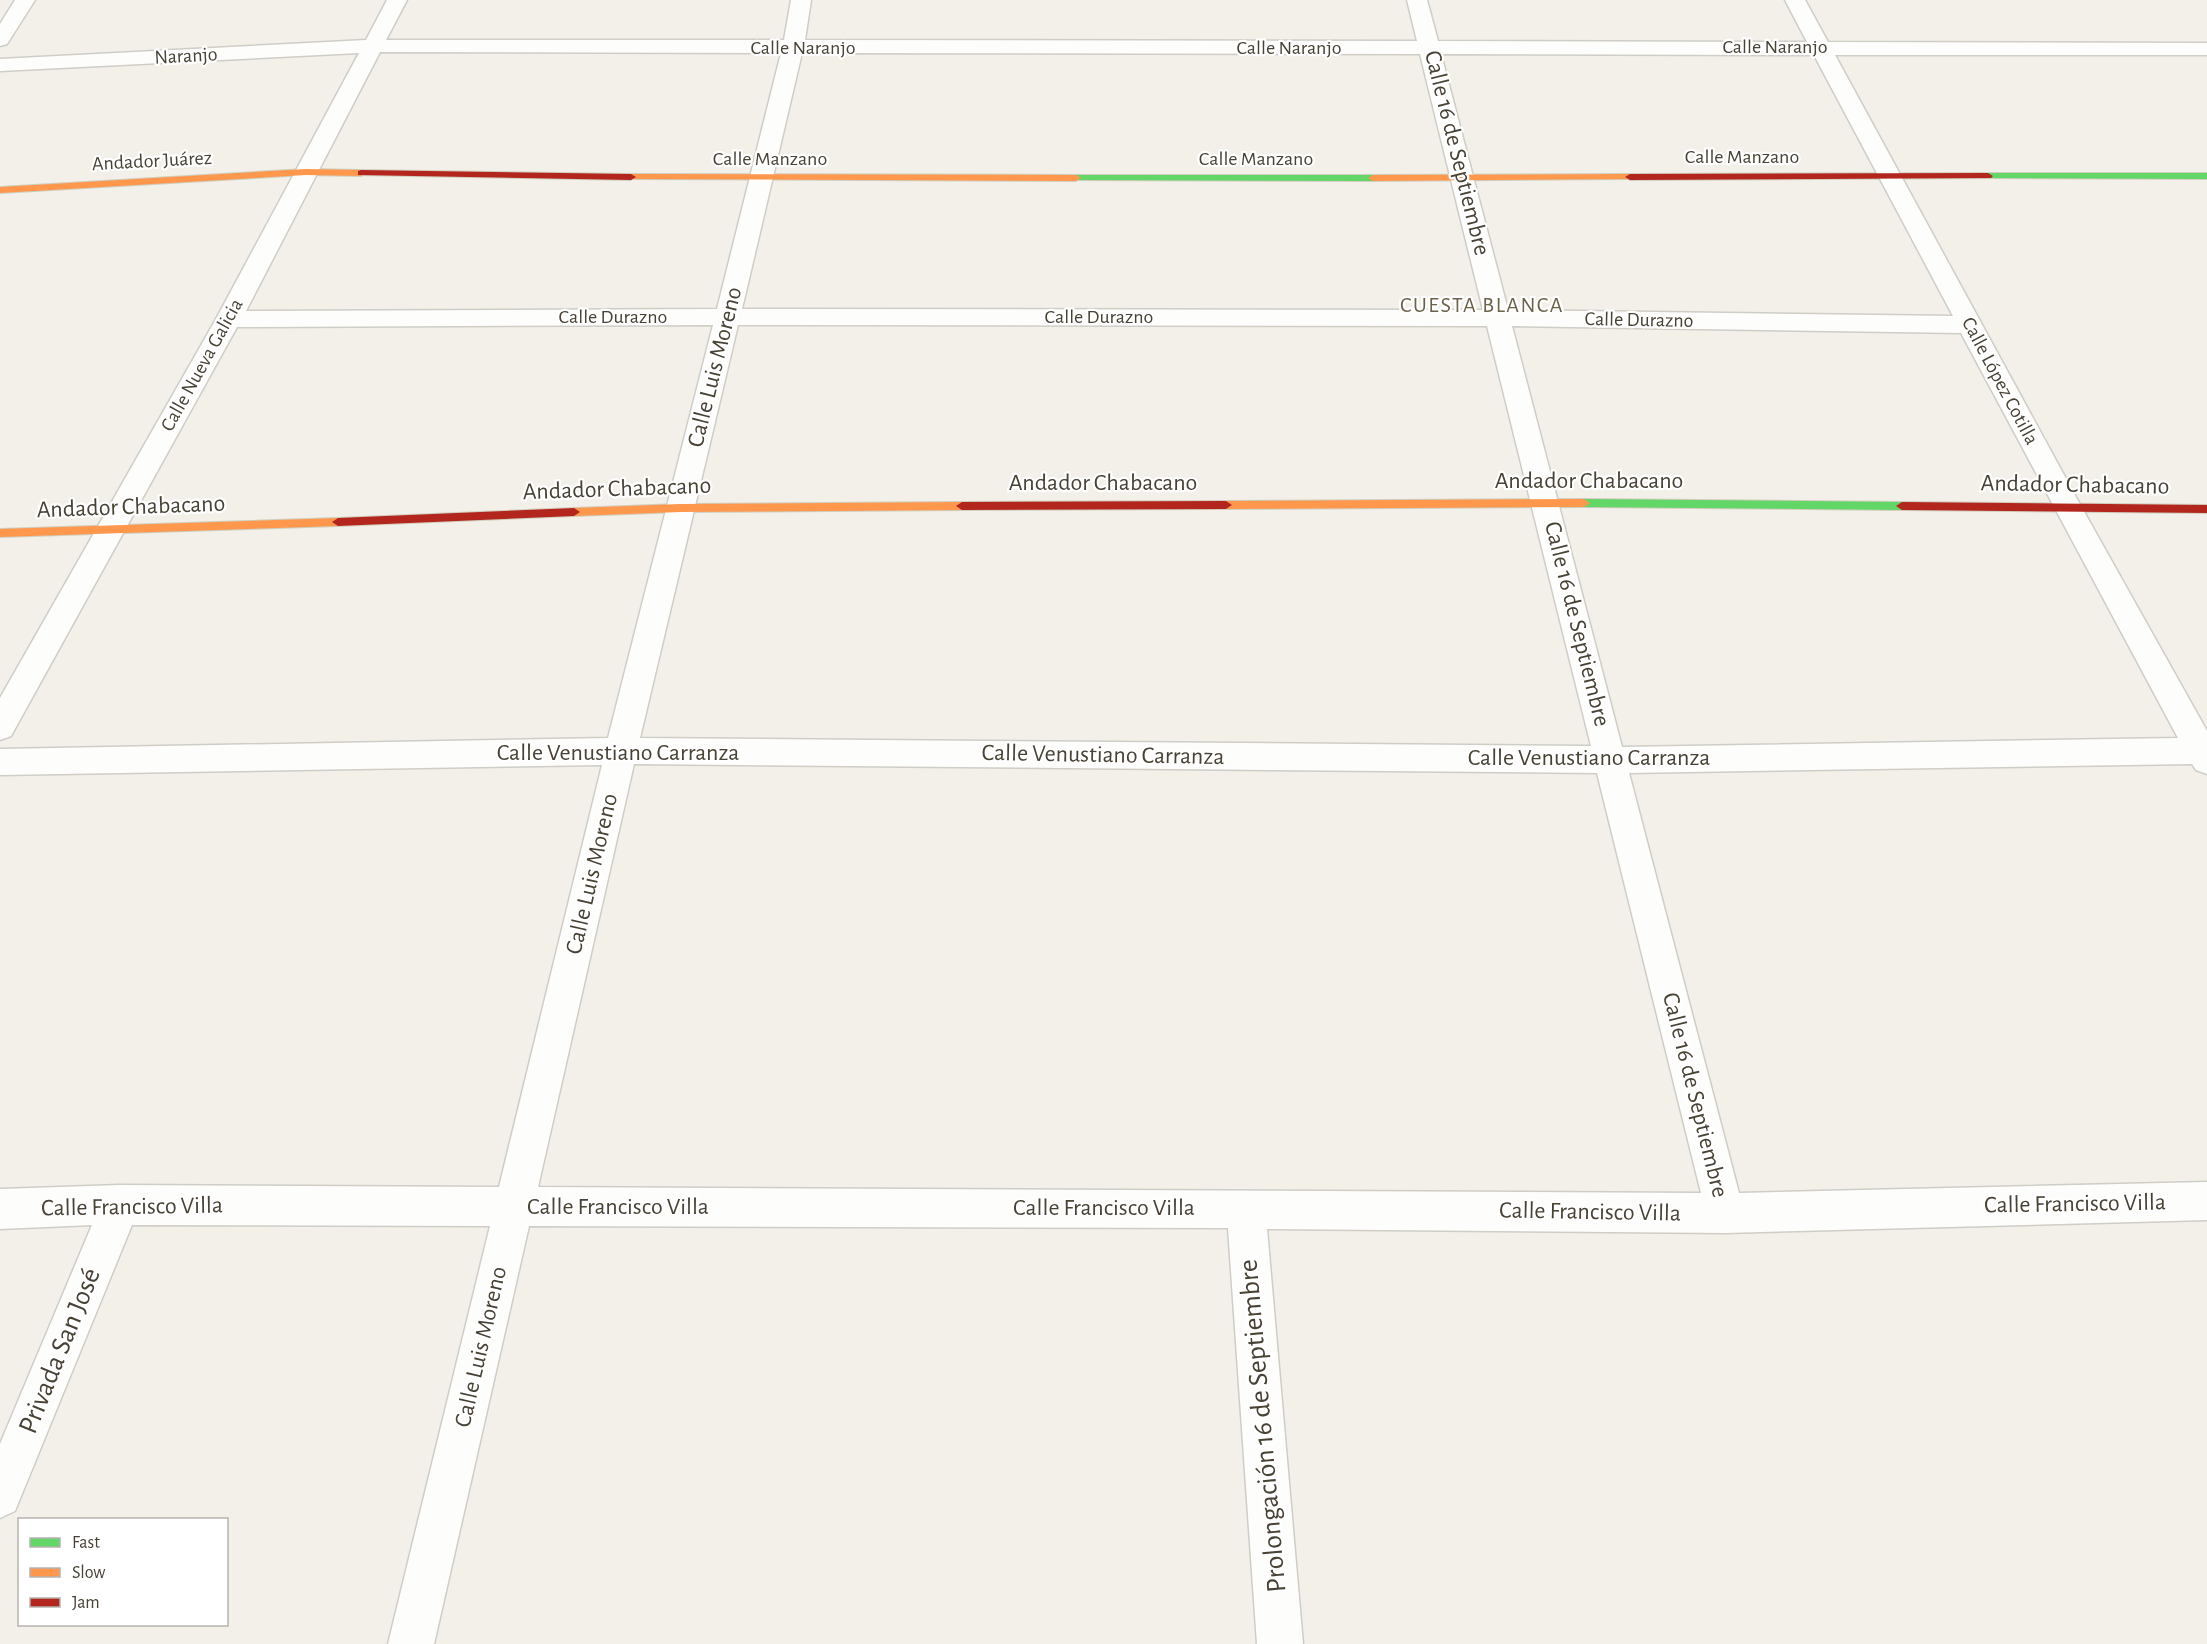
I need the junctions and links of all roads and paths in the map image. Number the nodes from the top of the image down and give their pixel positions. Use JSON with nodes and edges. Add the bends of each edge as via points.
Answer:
{"nodes":[{"id":1,"x":25,"y":0,"type":"edge"},
{"id":2,"x":397,"y":0,"type":"edge"},
{"id":3,"x":801,"y":0,"type":"edge"},
{"id":4,"x":1417,"y":0,"type":"edge"},
{"id":5,"x":1795,"y":0,"type":"edge"},
{"id":6,"x":0,"y":40,"type":"edge"},
{"id":7,"x":372,"y":46,"type":"junction"},
{"id":8,"x":1820,"y":47,"type":"junction"},
{"id":9,"x":793,"y":48,"type":"junction"},
{"id":10,"x":1430,"y":48,"type":"junction"},
{"id":11,"x":2207,"y":49,"type":"edge"},
{"id":12,"x":0,"y":66,"type":"edge"},
{"id":13,"x":306,"y":172,"type":"junction"},
{"id":14,"x":1890,"y":176,"type":"junction"},
{"id":15,"x":2207,"y":176,"type":"edge"},
{"id":16,"x":1463,"y":178,"type":"junction"},
{"id":17,"x":761,"y":179,"type":"junction"},
{"id":18,"x":0,"y":190,"type":"edge"},
{"id":19,"x":727,"y":317,"type":"junction"},
{"id":20,"x":1498,"y":318,"type":"junction"},
{"id":21,"x":229,"y":319,"type":"junction"},
{"id":22,"x":1970,"y":325,"type":"junction"},
{"id":23,"x":1546,"y":503,"type":"junction"},
{"id":24,"x":680,"y":508,"type":"junction"},
{"id":25,"x":2068,"y":508,"type":"junction"},
{"id":26,"x":2207,"y":509,"type":"edge"},
{"id":27,"x":108,"y":531,"type":"junction"},
{"id":28,"x":0,"y":533,"type":"edge"},
{"id":29,"x":0,"y":727,"type":"edge"},
{"id":30,"x":621,"y":751,"type":"junction"},
{"id":31,"x":2205,"y":754,"type":"edge"},
{"id":32,"x":1611,"y":760,"type":"junction"},
{"id":33,"x":0,"y":762,"type":"edge"},
{"id":34,"x":2207,"y":1201,"type":"edge"},
{"id":35,"x":120,"y":1205,"type":"junction"},
{"id":36,"x":514,"y":1207,"type":"junction"},
{"id":37,"x":0,"y":1209,"type":"edge"},
{"id":38,"x":1246,"y":1209,"type":"junction"},
{"id":39,"x":1725,"y":1213,"type":"junction"},
{"id":40,"x":0,"y":1496,"type":"edge"},
{"id":41,"x":411,"y":1644,"type":"edge"},
{"id":42,"x":1280,"y":1644,"type":"edge"}],
"edges":[{"from":1,"to":6,"type":"street"},
{"from":2,"to":7,"type":"street","name":"Calle Nueva Galicia"},
{"from":3,"to":9,"type":"street","name":"Calle Luis Moreno"},
{"from":4,"to":10,"type":"street","name":"Calle 16 de Septiembre"},
{"from":5,"to":8,"type":"street","name":"Calle López Cotilla"},
{"from":7,"to":9,"type":"street","name":"Calle Naranjo"},
{"from":7,"to":12,"type":"street","name":"Naranjo"},
{"from":7,"to":13,"type":"street","name":"Calle Nueva Galicia"},
{"from":8,"to":10,"type":"street","name":"Calle Naranjo"},
{"from":8,"to":11,"type":"street","name":"Calle Naranjo"},
{"from":8,"to":14,"type":"street","name":"Calle López Cotilla"},
{"from":9,"to":10,"type":"street","name":"Calle Naranjo"},
{"from":9,"to":17,"type":"street","name":"Calle Luis Moreno"},
{"from":10,"to":16,"type":"street","name":"Calle 16 de Septiembre"},
{"from":13,"to":17,"type":"street","name":"Calle Manzano"},
{"from":13,"to":18,"type":"street","name":"Andador Juárez"},
{"from":13,"to":21,"type":"street","name":"Calle Nueva Galicia"},
{"from":14,"to":15,"type":"street","name":"Calle Manzano"},
{"from":14,"to":16,"type":"street","name":"Calle Manzano"},
{"from":14,"to":22,"type":"street","name":"Calle López Cotilla"},
{"from":16,"to":17,"type":"street","name":"Calle Manzano"},
{"from":16,"to":20,"type":"street","name":"Calle 16 de Septiembre"},
{"from":17,"to":19,"type":"street","name":"Calle Luis Moreno"},
{"from":19,"to":20,"type":"street","name":"Calle Durazno"},
{"from":19,"to":21,"type":"street","name":"Calle Durazno"},
{"from":19,"to":24,"type":"street","name":"Calle Luis Moreno"},
{"from":20,"to":22,"type":"street","name":"Calle Durazno"},
{"from":20,"to":23,"type":"street","name":"Calle 16 de Septiembre"},
{"from":21,"to":27,"type":"street","name":"Calle Nueva Galicia"},
{"from":22,"to":25,"type":"street","name":"Calle López Cotilla"},
{"from":23,"to":24,"type":"street","name":"Andador Chabacano"},
{"from":23,"to":25,"type":"street","name":"Andador Chabacano"},
{"from":23,"to":32,"type":"street","name":"Calle 16 de Septiembre"},
{"from":24,"to":27,"type":"street","name":"Andador Chabacano"},
{"from":24,"to":30,"type":"street","name":"Calle Luis Moreno"},
{"from":25,"to":26,"type":"street","name":"Andador Chabacano"},
{"from":25,"to":31,"type":"street","name":"Calle López Cotilla"},
{"from":27,"to":28,"type":"street","name":"Andador Chabacano"},
{"from":27,"to":29,"type":"street","name":"Calle Nueva Galicia"},
{"from":30,"to":32,"type":"street","name":"Calle Venustiano Carranza"},
{"from":30,"to":33,"type":"street","name":"Calle Venustiano Carranza"},
{"from":30,"to":36,"type":"street","name":"Calle Luis Moreno"},
{"from":31,"to":32,"type":"street","name":"Calle Venustiano Carranza"},
{"from":32,"to":39,"type":"street","name":"Calle 16 de Septiembre"},
{"from":34,"to":39,"type":"street","name":"Calle Francisco Villa"},
{"from":35,"to":36,"type":"street","name":"Calle Francisco Villa"},
{"from":35,"to":37,"type":"street","name":"Calle Francisco Villa"},
{"from":35,"to":40,"type":"street","name":"Privada San José"},
{"from":36,"to":38,"type":"street","name":"Calle Francisco Villa"},
{"from":36,"to":41,"type":"street","name":"Calle Luis Moreno"},
{"from":38,"to":39,"type":"street","name":"Calle Francisco Villa"},
{"from":38,"to":42,"type":"street","name":"Prolongación 16 de Septiembre"}]}
